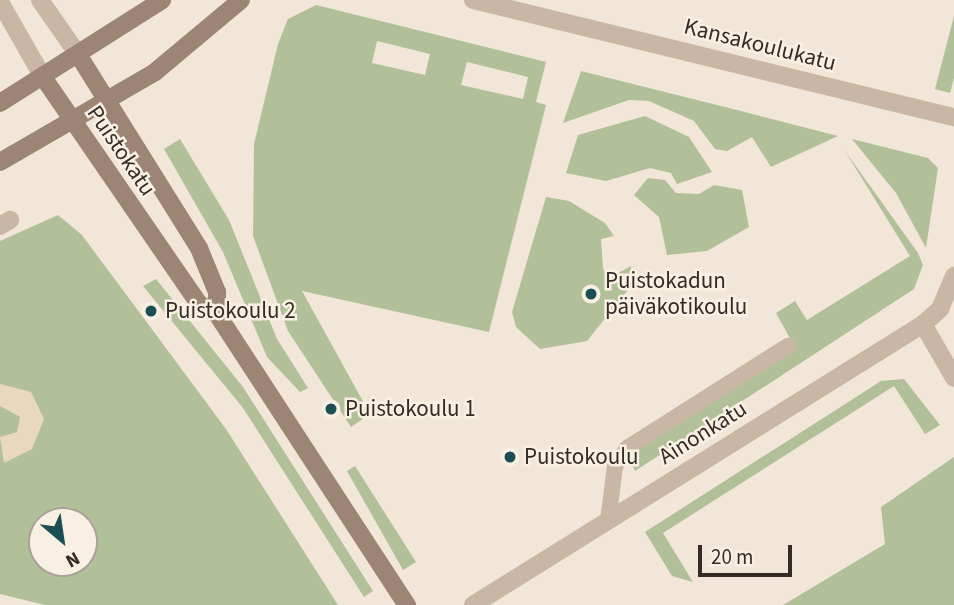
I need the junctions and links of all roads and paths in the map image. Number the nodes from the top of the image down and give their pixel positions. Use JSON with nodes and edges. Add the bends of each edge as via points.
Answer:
{"nodes":[{"id":1,"x":40,"y":0,"type":"edge"},
{"id":2,"x":162,"y":0,"type":"edge"},
{"id":3,"x":241,"y":0,"type":"edge"},
{"id":4,"x":472,"y":0,"type":"edge"},
{"id":5,"x":0,"y":2,"type":"edge"},
{"id":6,"x":79,"y":56,"type":"junction"},
{"id":7,"x":43,"y":78,"type":"junction"},
{"id":8,"x":107,"y":101,"type":"junction"},
{"id":9,"x":0,"y":103,"type":"edge"},
{"id":10,"x":954,"y":117,"type":"edge"},
{"id":11,"x":71,"y":123,"type":"junction"},
{"id":12,"x":0,"y":162,"type":"edge"},
{"id":13,"x":954,"y":276,"type":"edge"},
{"id":14,"x":217,"y":314,"type":"junction"},
{"id":15,"x":923,"y":324,"type":"junction"},
{"id":16,"x":788,"y":346,"type":"dead end"},
{"id":17,"x":954,"y":379,"type":"edge"},
{"id":18,"x":608,"y":521,"type":"junction"},
{"id":19,"x":407,"y":605,"type":"edge"},
{"id":20,"x":473,"y":605,"type":"edge"}],
"edges":[{"from":1,"to":6,"type":"street","name":"Puistokatu"},
{"from":2,"to":6,"type":"main road"},
{"from":3,"to":8,"type":"main road","via":[[206,35]]},
{"from":4,"to":10,"type":"street","name":"Kansakoulukatu"},
{"from":5,"to":7,"type":"street","name":"Puistokatu"},
{"from":6,"to":7,"type":"main road"},
{"from":6,"to":8,"type":"main road","name":"Puistokatu"},
{"from":7,"to":9,"type":"main road"},
{"from":7,"to":11,"type":"main road","name":"Puistokatu"},
{"from":8,"to":11,"type":"main road"},
{"from":8,"to":14,"type":"main road","name":"Puistokatu","via":[[199,248],[217,292]]},
{"from":11,"to":12,"type":"main road"},
{"from":11,"to":14,"type":"main road","name":"Puistokatu","via":[[199,304]]},
{"from":13,"to":15,"type":"street","name":"Ainonkatu","via":[[940,309]]},
{"from":14,"to":19,"type":"main road","name":"Puistokatu"},
{"from":15,"to":17,"type":"street"},
{"from":15,"to":18,"type":"street","name":"Ainonkatu"},
{"from":16,"to":18,"type":"lane","via":[[627,448],[615,466]]},
{"from":18,"to":20,"type":"street","name":"Ainonkatu"}]}
